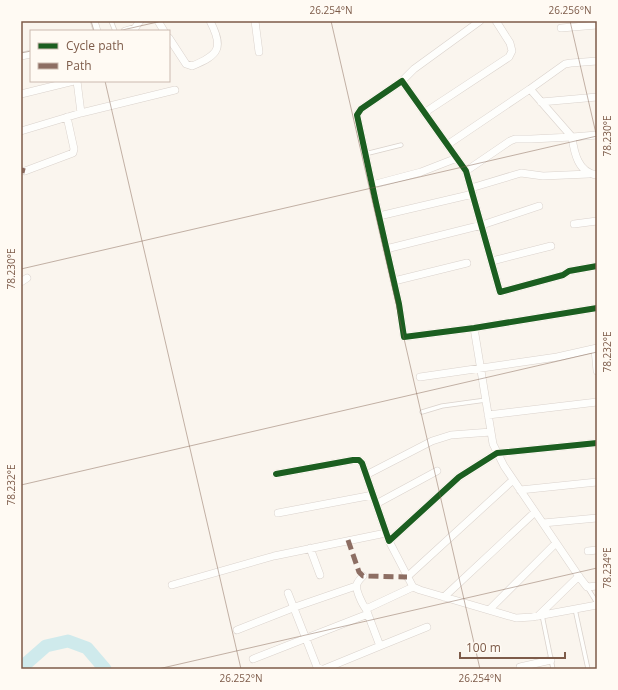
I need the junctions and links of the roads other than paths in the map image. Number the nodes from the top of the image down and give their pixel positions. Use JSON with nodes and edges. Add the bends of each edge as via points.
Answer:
{"nodes":[{"id":1,"x":140,"y":21,"type":"edge"},
{"id":2,"x":158,"y":21,"type":"edge"},
{"id":3,"x":210,"y":21,"type":"edge"},
{"id":4,"x":255,"y":21,"type":"edge"},
{"id":5,"x":480,"y":21,"type":"edge"},
{"id":6,"x":496,"y":21,"type":"edge"},
{"id":7,"x":597,"y":25,"type":"edge"},
{"id":8,"x":561,"y":28,"type":"dead end"},
{"id":9,"x":128,"y":30,"type":"edge"},
{"id":10,"x":163,"y":30,"type":"edge"},
{"id":11,"x":170,"y":40,"type":"edge"},
{"id":12,"x":259,"y":52,"type":"dead end"},
{"id":13,"x":597,"y":60,"type":"edge"},
{"id":14,"x":402,"y":81,"type":"junction"},
{"id":15,"x":71,"y":82,"type":"edge"},
{"id":16,"x":75,"y":82,"type":"edge"},
{"id":17,"x":530,"y":89,"type":"junction"},
{"id":18,"x":174,"y":90,"type":"dead end"},
{"id":19,"x":21,"y":94,"type":"edge"},
{"id":20,"x":597,"y":97,"type":"edge"},
{"id":21,"x":541,"y":102,"type":"junction"},
{"id":22,"x":81,"y":113,"type":"junction"},
{"id":23,"x":424,"y":113,"type":"junction"},
{"id":24,"x":67,"y":117,"type":"junction"},
{"id":25,"x":21,"y":131,"type":"edge"},
{"id":26,"x":597,"y":135,"type":"edge"},
{"id":27,"x":572,"y":136,"type":"junction"},
{"id":28,"x":401,"y":145,"type":"dead end"},
{"id":29,"x":447,"y":145,"type":"junction"},
{"id":30,"x":365,"y":154,"type":"junction"},
{"id":31,"x":457,"y":158,"type":"junction"},
{"id":32,"x":25,"y":171,"type":"dead end"},
{"id":33,"x":466,"y":171,"type":"junction"},
{"id":34,"x":589,"y":174,"type":"junction"},
{"id":35,"x":597,"y":175,"type":"edge"},
{"id":36,"x":372,"y":185,"type":"junction"},
{"id":37,"x":472,"y":191,"type":"junction"},
{"id":38,"x":539,"y":206,"type":"dead end"},
{"id":39,"x":379,"y":216,"type":"junction"},
{"id":40,"x":597,"y":222,"type":"edge"},
{"id":41,"x":574,"y":224,"type":"dead end"},
{"id":42,"x":482,"y":225,"type":"junction"},
{"id":43,"x":551,"y":246,"type":"dead end"},
{"id":44,"x":386,"y":249,"type":"junction"},
{"id":45,"x":492,"y":261,"type":"junction"},
{"id":46,"x":467,"y":263,"type":"dead end"},
{"id":47,"x":597,"y":266,"type":"edge"},
{"id":48,"x":394,"y":281,"type":"junction"},
{"id":49,"x":597,"y":308,"type":"edge"},
{"id":50,"x":474,"y":328,"type":"junction"},
{"id":51,"x":596,"y":349,"type":"edge"},
{"id":52,"x":480,"y":367,"type":"junction"},
{"id":53,"x":597,"y":371,"type":"edge"},
{"id":54,"x":420,"y":377,"type":"dead end"},
{"id":55,"x":486,"y":400,"type":"junction"},
{"id":56,"x":597,"y":402,"type":"edge"},
{"id":57,"x":422,"y":412,"type":"dead end"},
{"id":58,"x":488,"y":415,"type":"junction"},
{"id":59,"x":491,"y":432,"type":"junction"},
{"id":60,"x":597,"y":443,"type":"edge"},
{"id":61,"x":497,"y":453,"type":"junction"},
{"id":62,"x":437,"y":472,"type":"dead end"},
{"id":63,"x":276,"y":474,"type":"dead end"},
{"id":64,"x":366,"y":475,"type":"junction"},
{"id":65,"x":513,"y":480,"type":"junction"},
{"id":66,"x":597,"y":482,"type":"edge"},
{"id":67,"x":520,"y":490,"type":"junction"},
{"id":68,"x":373,"y":495,"type":"junction"},
{"id":69,"x":376,"y":504,"type":"junction"},
{"id":70,"x":535,"y":512,"type":"junction"},
{"id":71,"x":278,"y":513,"type":"dead end"},
{"id":72,"x":597,"y":518,"type":"edge"},
{"id":73,"x":543,"y":523,"type":"junction"},
{"id":74,"x":386,"y":533,"type":"junction"},
{"id":75,"x":389,"y":541,"type":"junction"},
{"id":76,"x":556,"y":543,"type":"junction"},
{"id":77,"x":310,"y":548,"type":"junction"},
{"id":78,"x":597,"y":550,"type":"edge"},
{"id":79,"x":588,"y":551,"type":"dead end"},
{"id":80,"x":320,"y":575,"type":"dead end"},
{"id":81,"x":363,"y":576,"type":"dead end"},
{"id":82,"x":579,"y":576,"type":"junction"},
{"id":83,"x":407,"y":577,"type":"junction"},
{"id":84,"x":172,"y":585,"type":"dead end"},
{"id":85,"x":356,"y":586,"type":"junction"},
{"id":86,"x":597,"y":586,"type":"edge"},
{"id":87,"x":412,"y":587,"type":"junction"},
{"id":88,"x":587,"y":587,"type":"junction"},
{"id":89,"x":288,"y":593,"type":"dead end"},
{"id":90,"x":444,"y":597,"type":"junction"},
{"id":91,"x":597,"y":604,"type":"edge"},
{"id":92,"x":294,"y":608,"type":"junction"},
{"id":93,"x":575,"y":609,"type":"junction"},
{"id":94,"x":489,"y":610,"type":"junction"},
{"id":95,"x":367,"y":612,"type":"junction"},
{"id":96,"x":540,"y":615,"type":"junction"},
{"id":97,"x":427,"y":627,"type":"dead end"},
{"id":98,"x":237,"y":630,"type":"dead end"},
{"id":99,"x":306,"y":639,"type":"junction"},
{"id":100,"x":380,"y":646,"type":"junction"},
{"id":101,"x":253,"y":659,"type":"dead end"},
{"id":102,"x":551,"y":660,"type":"junction"},
{"id":103,"x":520,"y":667,"type":"dead end"},
{"id":104,"x":323,"y":669,"type":"edge"},
{"id":105,"x":553,"y":669,"type":"edge"},
{"id":106,"x":588,"y":669,"type":"edge"}],
"edges":[{"from":1,"to":9,"type":"street","via":[[135,28]]},
{"from":2,"to":10,"type":"street"},
{"from":3,"to":11,"type":"street","via":[[218,44],[214,54],[208,59],[192,66],[186,64]]},
{"from":4,"to":12,"type":"street"},
{"from":5,"to":14,"type":"street","via":[[414,69]]},
{"from":6,"to":23,"type":"street","via":[[510,43],[512,51],[509,57]]},
{"from":7,"to":8,"type":"street"},
{"from":13,"to":17,"type":"street","via":[[565,64]]},
{"from":14,"to":23,"type":"street"},
{"from":14,"to":30,"type":"street","via":[[361,109],[357,115]]},
{"from":15,"to":19,"type":"street"},
{"from":16,"to":22,"type":"street"},
{"from":17,"to":21,"type":"street"},
{"from":17,"to":29,"type":"street"},
{"from":18,"to":22,"type":"street"},
{"from":20,"to":21,"type":"street"},
{"from":21,"to":27,"type":"street"},
{"from":22,"to":24,"type":"street"},
{"from":23,"to":29,"type":"street"},
{"from":24,"to":25,"type":"street"},
{"from":24,"to":32,"type":"street","via":[[73,153]]},
{"from":26,"to":27,"type":"street"},
{"from":27,"to":33,"type":"street","via":[[515,139]]},
{"from":27,"to":34,"type":"street","via":[[576,158]]},
{"from":28,"to":30,"type":"lane"},
{"from":29,"to":31,"type":"street"},
{"from":30,"to":36,"type":"street"},
{"from":31,"to":33,"type":"street"},
{"from":31,"to":36,"type":"street","via":[[421,172]]},
{"from":33,"to":37,"type":"street"},
{"from":34,"to":35,"type":"street"},
{"from":34,"to":37,"type":"street","via":[[547,176],[521,173]]},
{"from":36,"to":39,"type":"street"},
{"from":37,"to":39,"type":"street"},
{"from":37,"to":42,"type":"street"},
{"from":38,"to":42,"type":"street"},
{"from":39,"to":44,"type":"street"},
{"from":40,"to":41,"type":"street"},
{"from":42,"to":44,"type":"street"},
{"from":42,"to":45,"type":"street"},
{"from":43,"to":45,"type":"street"},
{"from":44,"to":48,"type":"street"},
{"from":45,"to":47,"type":"street","via":[[500,292],[563,275],[569,271]]},
{"from":46,"to":48,"type":"street"},
{"from":48,"to":50,"type":"street","via":[[404,337]]},
{"from":49,"to":50,"type":"street"},
{"from":50,"to":52,"type":"street"},
{"from":51,"to":52,"type":"street"},
{"from":51,"to":53,"type":"street"},
{"from":52,"to":54,"type":"street"},
{"from":52,"to":55,"type":"street"},
{"from":55,"to":57,"type":"lane","via":[[442,406]]},
{"from":55,"to":58,"type":"street"},
{"from":56,"to":58,"type":"street"},
{"from":58,"to":59,"type":"street"},
{"from":59,"to":61,"type":"street"},
{"from":59,"to":64,"type":"street","via":[[451,435],[432,440]]},
{"from":60,"to":61,"type":"street"},
{"from":61,"to":65,"type":"street"},
{"from":61,"to":75,"type":"street","via":[[459,477]]},
{"from":62,"to":69,"type":"street"},
{"from":63,"to":64,"type":"street","via":[[359,460]]},
{"from":64,"to":68,"type":"street"},
{"from":65,"to":67,"type":"street"},
{"from":65,"to":83,"type":"street"},
{"from":66,"to":67,"type":"street"},
{"from":67,"to":70,"type":"street"},
{"from":68,"to":69,"type":"street"},
{"from":68,"to":71,"type":"street"},
{"from":69,"to":74,"type":"street"},
{"from":70,"to":73,"type":"street"},
{"from":70,"to":90,"type":"street"},
{"from":72,"to":73,"type":"street"},
{"from":73,"to":76,"type":"street"},
{"from":74,"to":75,"type":"street"},
{"from":74,"to":77,"type":"street"},
{"from":75,"to":83,"type":"street"},
{"from":76,"to":82,"type":"street"},
{"from":76,"to":94,"type":"street"},
{"from":77,"to":80,"type":"street"},
{"from":77,"to":84,"type":"street"},
{"from":78,"to":79,"type":"street"},
{"from":81,"to":85,"type":"street"},
{"from":82,"to":88,"type":"street"},
{"from":82,"to":96,"type":"street"},
{"from":83,"to":87,"type":"street"},
{"from":85,"to":92,"type":"street"},
{"from":85,"to":95,"type":"street"},
{"from":86,"to":88,"type":"street"},
{"from":87,"to":90,"type":"street"},
{"from":87,"to":95,"type":"street"},
{"from":88,"to":91,"type":"lane"},
{"from":89,"to":92,"type":"street"},
{"from":90,"to":94,"type":"street"},
{"from":91,"to":93,"type":"street"},
{"from":92,"to":98,"type":"street"},
{"from":92,"to":99,"type":"street"},
{"from":93,"to":96,"type":"street"},
{"from":93,"to":106,"type":"lane"},
{"from":94,"to":96,"type":"street","via":[[516,618]]},
{"from":95,"to":99,"type":"street"},
{"from":95,"to":100,"type":"street"},
{"from":96,"to":102,"type":"lane"},
{"from":97,"to":100,"type":"street"},
{"from":99,"to":101,"type":"street"},
{"from":99,"to":104,"type":"street","via":[[317,667]]},
{"from":100,"to":104,"type":"street"},
{"from":102,"to":103,"type":"street"},
{"from":102,"to":105,"type":"lane"}]}
